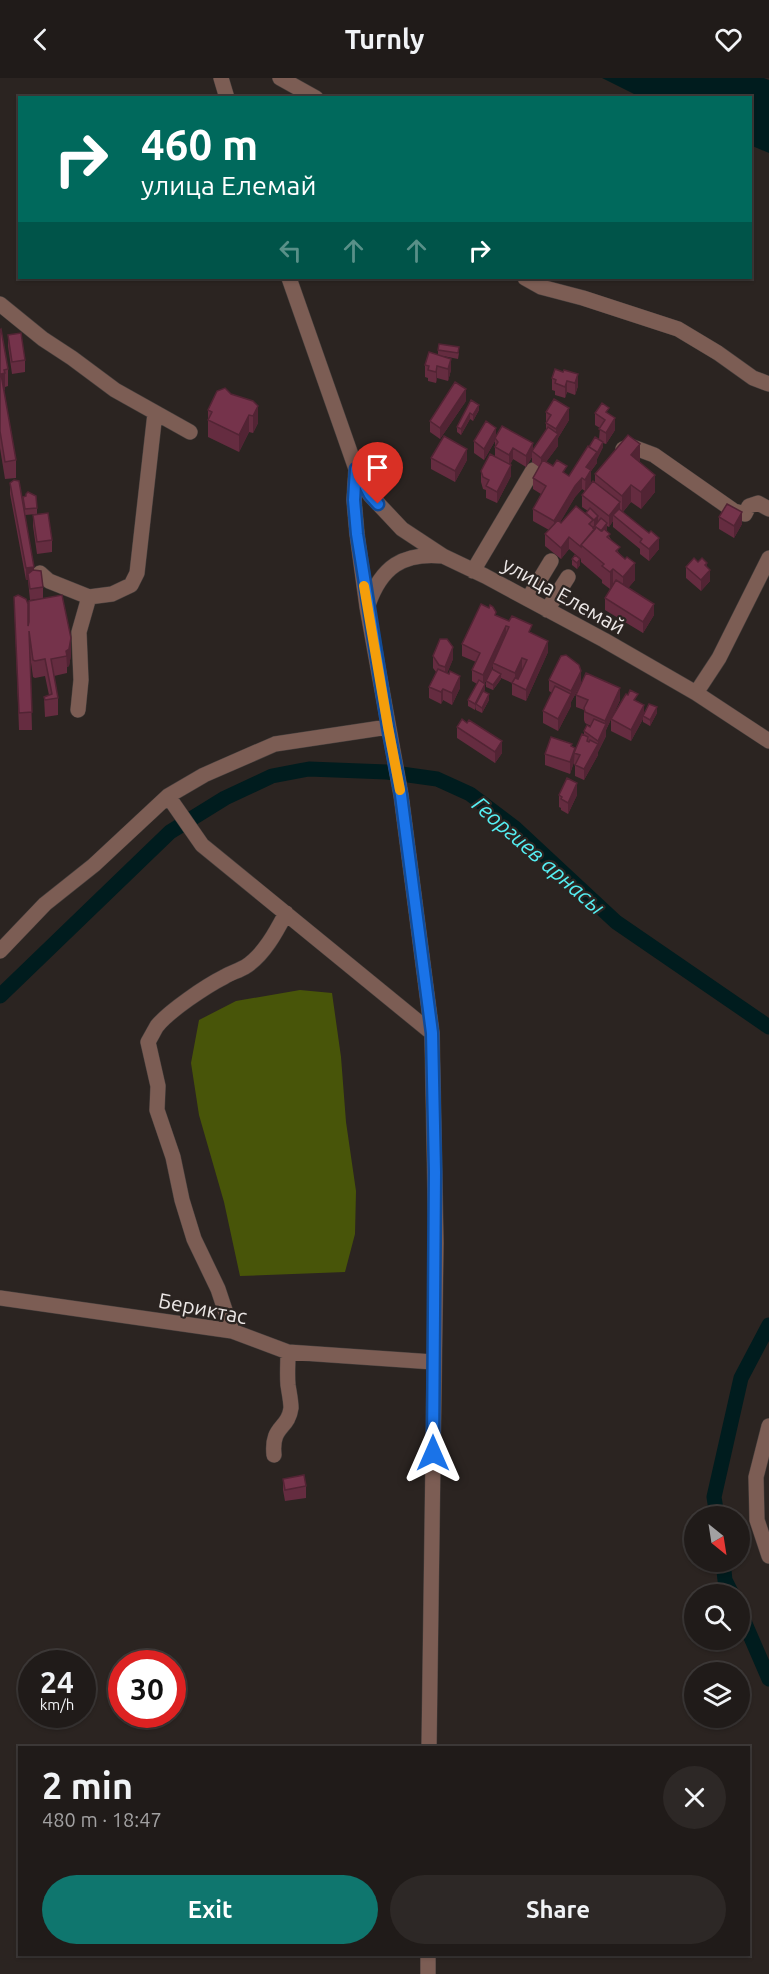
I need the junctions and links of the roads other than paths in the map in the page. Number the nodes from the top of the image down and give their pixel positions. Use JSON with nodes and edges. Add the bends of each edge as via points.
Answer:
{"nodes":[{"id":1,"x":221,"y":78,"type":"edge"},
{"id":2,"x":280,"y":78,"type":"edge"},
{"id":3,"x":226,"y":96,"type":"edge"},
{"id":4,"x":312,"y":96,"type":"edge"},
{"id":5,"x":288,"y":279,"type":"edge"},
{"id":6,"x":527,"y":279,"type":"edge"},
{"id":7,"x":0,"y":304,"type":"edge"},
{"id":8,"x":769,"y":384,"type":"edge"},
{"id":9,"x":155,"y":413,"type":"junction"},
{"id":10,"x":190,"y":432,"type":"dead end"},
{"id":11,"x":613,"y":460,"type":"edge"},
{"id":12,"x":356,"y":469,"type":"junction"},
{"id":13,"x":533,"y":470,"type":"dead end"},
{"id":14,"x":769,"y":509,"type":"edge"},
{"id":15,"x":443,"y":556,"type":"junction"},
{"id":16,"x":769,"y":558,"type":"edge"},
{"id":17,"x":550,"y":561,"type":"dead end"},
{"id":18,"x":473,"y":571,"type":"junction"},
{"id":19,"x":40,"y":573,"type":"edge"},
{"id":20,"x":568,"y":577,"type":"dead end"},
{"id":21,"x":89,"y":597,"type":"junction"},
{"id":22,"x":528,"y":599,"type":"junction"},
{"id":23,"x":368,"y":608,"type":"junction"},
{"id":24,"x":548,"y":610,"type":"junction"},
{"id":25,"x":696,"y":693,"type":"junction"},
{"id":26,"x":78,"y":710,"type":"dead end"},
{"id":27,"x":388,"y":727,"type":"junction"},
{"id":28,"x":769,"y":741,"type":"edge"},
{"id":29,"x":170,"y":799,"type":"junction"},
{"id":30,"x":286,"y":913,"type":"junction"},
{"id":31,"x":0,"y":951,"type":"edge"},
{"id":32,"x":432,"y":1033,"type":"junction"},
{"id":33,"x":0,"y":1298,"type":"edge"},
{"id":34,"x":232,"y":1331,"type":"junction"},
{"id":35,"x":288,"y":1352,"type":"junction"},
{"id":36,"x":433,"y":1362,"type":"junction"},
{"id":37,"x":769,"y":1426,"type":"edge"},
{"id":38,"x":274,"y":1455,"type":"dead end"},
{"id":39,"x":769,"y":1556,"type":"edge"},
{"id":40,"x":429,"y":1746,"type":"edge"},
{"id":41,"x":428,"y":1956,"type":"edge"},
{"id":42,"x":428,"y":1974,"type":"edge"}],
"edges":[{"from":1,"to":3,"type":"street"},
{"from":2,"to":4,"type":"street"},
{"from":5,"to":12,"type":"street"},
{"from":6,"to":8,"type":"street","via":[[541,287],[678,329],[753,378]]},
{"from":7,"to":9,"type":"street","via":[[115,390]]},
{"from":9,"to":10,"type":"street"},
{"from":9,"to":21,"type":"street","via":[[137,573],[131,585],[112,594]]},
{"from":11,"to":14,"type":"street","via":[[630,446],[654,455],[734,511],[745,514],[749,506],[758,503]]},
{"from":12,"to":15,"type":"street","name":"улица Елемай","via":[[370,495],[402,530]]},
{"from":12,"to":23,"type":"street","via":[[354,500]]},
{"from":13,"to":18,"type":"street"},
{"from":15,"to":18,"type":"street","name":"улица Елемай"},
{"from":15,"to":23,"type":"street","via":[[428,554],[395,563],[373,590]]},
{"from":16,"to":25,"type":"street","via":[[719,658]]},
{"from":17,"to":22,"type":"street"},
{"from":18,"to":22,"type":"street","name":"улица Елемай"},
{"from":19,"to":21,"type":"street","via":[[49,581]]},
{"from":20,"to":24,"type":"street"},
{"from":21,"to":26,"type":"street","via":[[79,632]]},
{"from":22,"to":24,"type":"street","name":"улица Елемай"},
{"from":23,"to":27,"type":"street"},
{"from":24,"to":25,"type":"street","name":"улица Елемай"},
{"from":25,"to":28,"type":"street","name":"улица Елемай"},
{"from":27,"to":29,"type":"street","via":[[274,744],[204,775]]},
{"from":27,"to":32,"type":"street","via":[[401,795]]},
{"from":29,"to":30,"type":"street","via":[[202,845]]},
{"from":29,"to":31,"type":"street","via":[[45,904]]},
{"from":30,"to":32,"type":"street"},
{"from":30,"to":34,"type":"street","via":[[257,957],[181,1006],[158,1025],[148,1042],[158,1086],[157,1110],[182,1200]]},
{"from":32,"to":36,"type":"street"},
{"from":33,"to":34,"type":"street","name":"Бериктас"},
{"from":34,"to":35,"type":"street","name":"Бериктас"},
{"from":35,"to":36,"type":"street","name":"Бериктас"},
{"from":35,"to":38,"type":"street","via":[[291,1407],[287,1420],[277,1430]]},
{"from":36,"to":40,"type":"street"},
{"from":37,"to":39,"type":"street","via":[[756,1477],[756,1520]]},
{"from":41,"to":42,"type":"street"}]}
